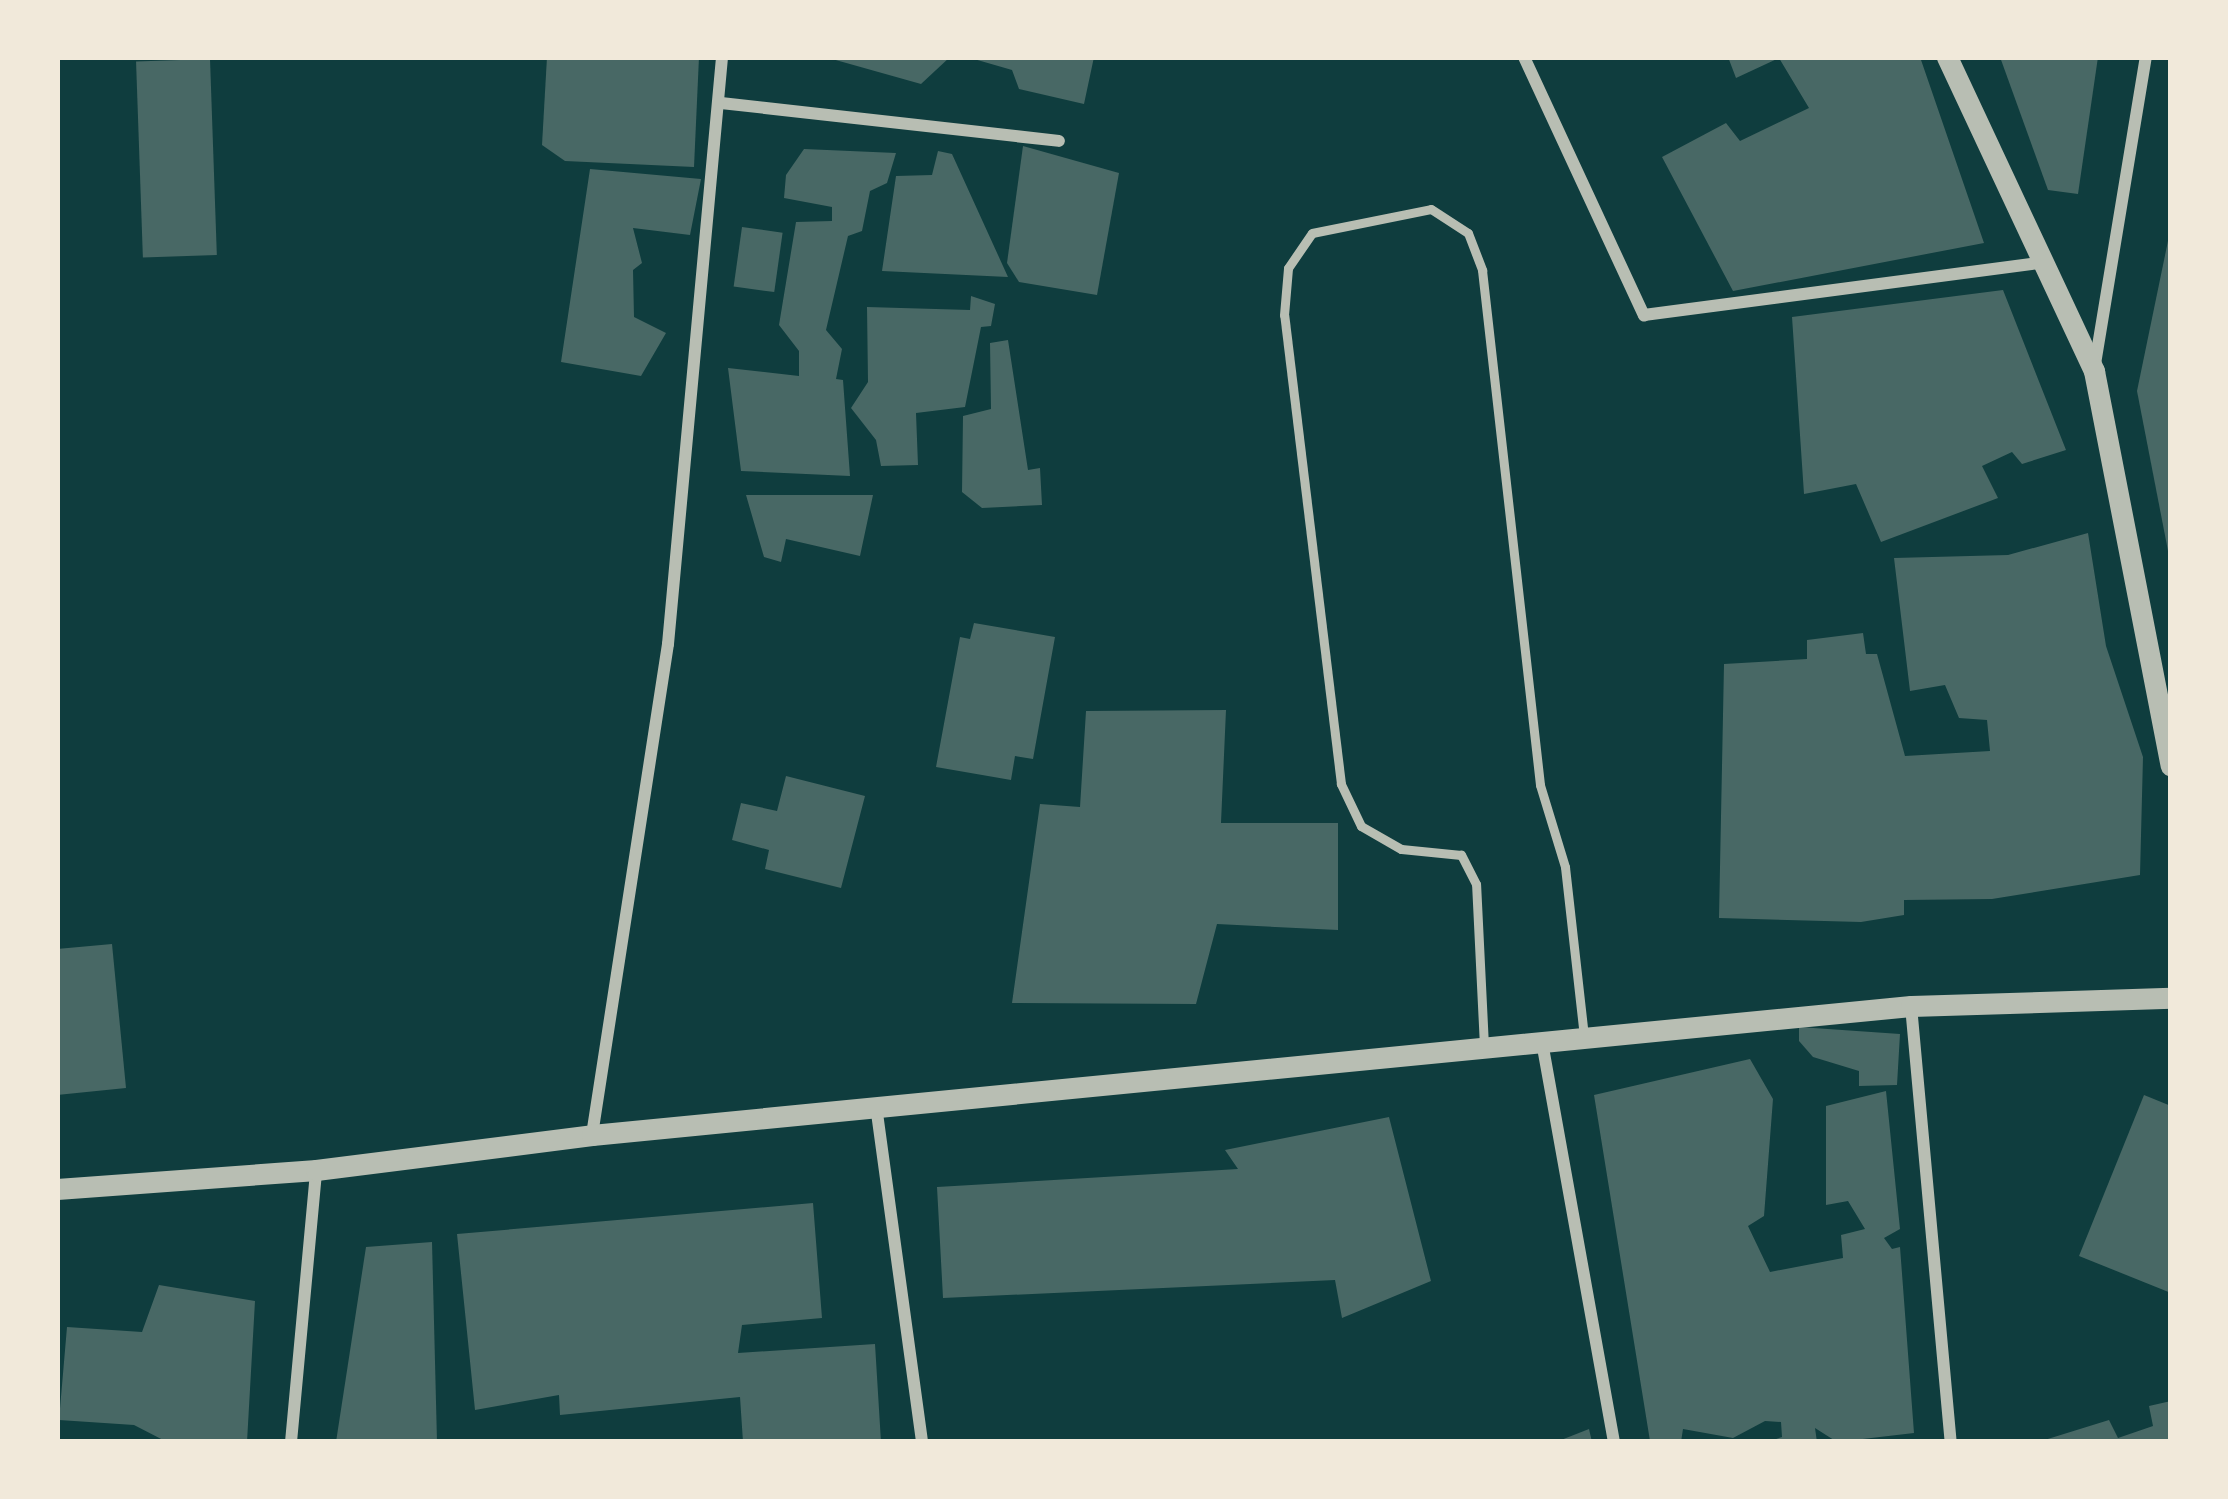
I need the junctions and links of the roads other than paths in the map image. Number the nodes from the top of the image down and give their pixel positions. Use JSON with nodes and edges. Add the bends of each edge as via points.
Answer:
{"nodes":[{"id":1,"x":722,"y":57,"type":"edge"},
{"id":2,"x":1524,"y":57,"type":"edge"},
{"id":3,"x":1947,"y":57,"type":"edge"},
{"id":4,"x":2146,"y":57,"type":"edge"},
{"id":5,"x":721,"y":103,"type":"junction"},
{"id":6,"x":1059,"y":141,"type":"dead end"},
{"id":7,"x":2040,"y":263,"type":"junction"},
{"id":8,"x":2093,"y":371,"type":"junction"},
{"id":9,"x":2171,"y":766,"type":"edge"},
{"id":10,"x":2171,"y":998,"type":"edge"},
{"id":11,"x":1911,"y":1006,"type":"junction"},
{"id":12,"x":1584,"y":1037,"type":"junction"},
{"id":13,"x":1542,"y":1042,"type":"junction"},
{"id":14,"x":1484,"y":1048,"type":"junction"},
{"id":15,"x":878,"y":1112,"type":"junction"},
{"id":16,"x":592,"y":1136,"type":"junction"},
{"id":17,"x":316,"y":1170,"type":"junction"},
{"id":18,"x":57,"y":1189,"type":"edge"},
{"id":19,"x":291,"y":1442,"type":"edge"},
{"id":20,"x":922,"y":1442,"type":"edge"},
{"id":21,"x":1614,"y":1442,"type":"edge"},
{"id":22,"x":1951,"y":1442,"type":"edge"}],
"edges":[{"from":1,"to":5,"type":"street"},
{"from":2,"to":7,"type":"street","via":[[1644,315]]},
{"from":3,"to":7,"type":"street"},
{"from":4,"to":8,"type":"street"},
{"from":5,"to":6,"type":"street"},
{"from":5,"to":16,"type":"street","via":[[668,644]]},
{"from":7,"to":8,"type":"street"},
{"from":8,"to":9,"type":"street"},
{"from":10,"to":11,"type":"street"},
{"from":11,"to":12,"type":"street"},
{"from":11,"to":22,"type":"street"},
{"from":12,"to":13,"type":"street"},
{"from":12,"to":14,"type":"lane","via":[[1565,867],[1540,785],[1482,270],[1468,233],[1431,209],[1312,233],[1288,268],[1284,315],[1341,784],[1361,826],[1402,849],[1461,855],[1476,884]]},
{"from":13,"to":14,"type":"street"},
{"from":13,"to":21,"type":"street"},
{"from":14,"to":15,"type":"street"},
{"from":15,"to":16,"type":"street"},
{"from":15,"to":20,"type":"street"},
{"from":16,"to":17,"type":"street"},
{"from":17,"to":18,"type":"street"},
{"from":17,"to":19,"type":"street"}]}
